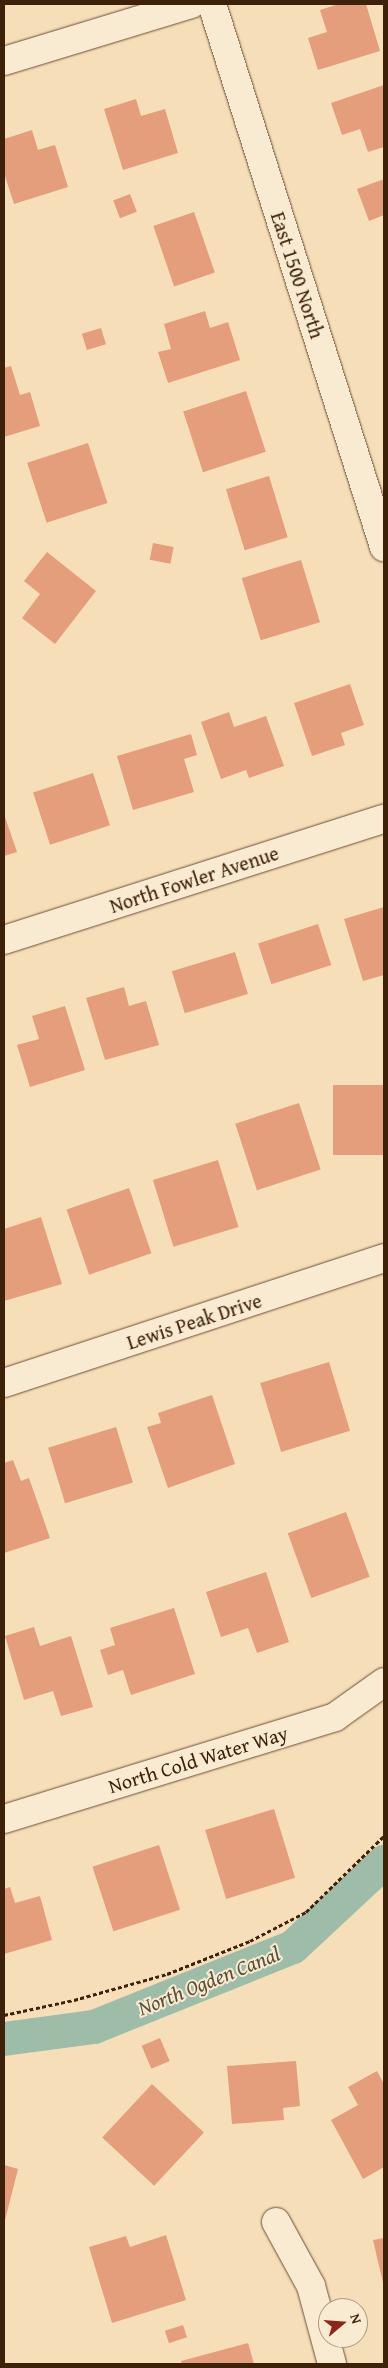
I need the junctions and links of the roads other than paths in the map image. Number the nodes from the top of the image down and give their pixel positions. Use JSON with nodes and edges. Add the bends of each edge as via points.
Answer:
{"nodes":[{"id":1,"x":192,"y":4,"type":"edge"},
{"id":2,"x":212,"y":4,"type":"edge"},
{"id":3,"x":4,"y":61,"type":"edge"},
{"id":4,"x":384,"y":547,"type":"edge"},
{"id":5,"x":384,"y":819,"type":"edge"},
{"id":6,"x":4,"y":940,"type":"edge"},
{"id":7,"x":384,"y":1258,"type":"edge"},
{"id":8,"x":4,"y":1383,"type":"edge"},
{"id":9,"x":384,"y":1682,"type":"edge"},
{"id":10,"x":4,"y":1819,"type":"edge"},
{"id":11,"x":276,"y":2222,"type":"dead end"},
{"id":12,"x":332,"y":2364,"type":"edge"}],
"edges":[{"from":1,"to":3,"type":"street"},
{"from":2,"to":4,"type":"street","name":"East 1500 North"},
{"from":5,"to":6,"type":"street","name":"North Fowler Avenue"},
{"from":7,"to":8,"type":"street","name":"Lewis Peak Drive"},
{"from":9,"to":10,"type":"street","name":"North Cold Water Way","via":[[335,1717]]},
{"from":11,"to":12,"type":"street","via":[[311,2286]]}]}
